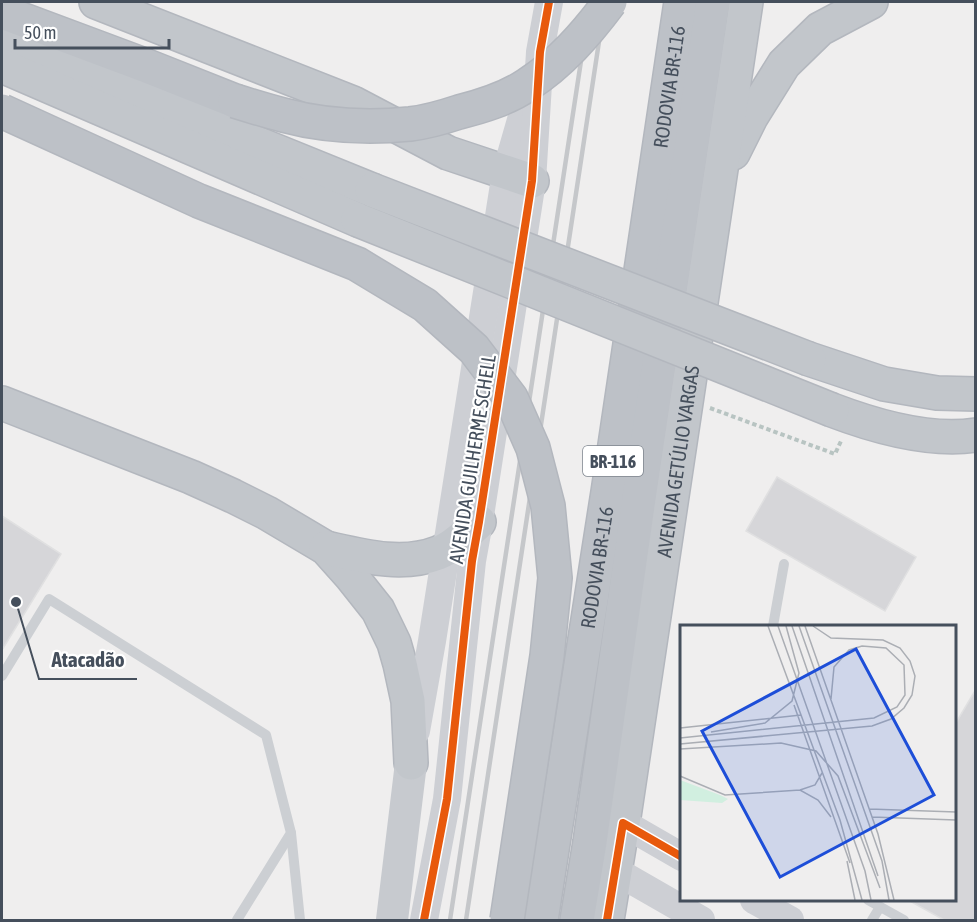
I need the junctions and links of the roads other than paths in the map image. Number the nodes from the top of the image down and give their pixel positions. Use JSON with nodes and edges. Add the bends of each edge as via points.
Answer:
{"nodes":[{"id":1,"x":96,"y":2,"type":"edge"},
{"id":2,"x":549,"y":2,"type":"edge"},
{"id":3,"x":610,"y":2,"type":"edge"},
{"id":4,"x":681,"y":2,"type":"edge"},
{"id":5,"x":714,"y":2,"type":"edge"},
{"id":6,"x":746,"y":2,"type":"edge"},
{"id":7,"x":872,"y":2,"type":"edge"},
{"id":8,"x":2,"y":12,"type":"edge"},
{"id":9,"x":2,"y":34,"type":"edge"},
{"id":10,"x":2,"y":66,"type":"edge"},
{"id":11,"x":2,"y":111,"type":"edge"},
{"id":12,"x":519,"y":177,"type":"junction"},
{"id":13,"x":720,"y":179,"type":"junction"},
{"id":14,"x":975,"y":394,"type":"edge"},
{"id":15,"x":2,"y":403,"type":"edge"},
{"id":16,"x":975,"y":435,"type":"edge"},
{"id":17,"x":479,"y":522,"type":"junction"},
{"id":18,"x":326,"y":548,"type":"junction"},
{"id":19,"x":446,"y":549,"type":"junction"},
{"id":20,"x":783,"y":564,"type":"dead end"},
{"id":21,"x":773,"y":625,"type":"edge"},
{"id":22,"x":2,"y":676,"type":"edge"},
{"id":23,"x":411,"y":763,"type":"junction"},
{"id":24,"x":622,"y":823,"type":"junction"},
{"id":25,"x":291,"y":833,"type":"junction"},
{"id":26,"x":680,"y":856,"type":"edge"},
{"id":27,"x":614,"y":870,"type":"junction"},
{"id":28,"x":756,"y":901,"type":"edge"},
{"id":29,"x":870,"y":901,"type":"edge"},
{"id":30,"x":880,"y":908,"type":"junction"},
{"id":31,"x":237,"y":921,"type":"edge"},
{"id":32,"x":300,"y":921,"type":"edge"},
{"id":33,"x":392,"y":921,"type":"edge"},
{"id":34,"x":424,"y":921,"type":"edge"},
{"id":35,"x":507,"y":921,"type":"edge"},
{"id":36,"x":541,"y":921,"type":"edge"},
{"id":37,"x":577,"y":921,"type":"edge"},
{"id":38,"x":606,"y":921,"type":"edge"},
{"id":39,"x":701,"y":921,"type":"edge"},
{"id":40,"x":767,"y":921,"type":"edge"},
{"id":41,"x":784,"y":921,"type":"edge"},
{"id":42,"x":790,"y":921,"type":"edge"},
{"id":43,"x":872,"y":921,"type":"edge"},
{"id":44,"x":904,"y":921,"type":"edge"}],
"edges":[{"from":1,"to":12,"type":"highway","via":[[352,103],[448,153]]},
{"from":2,"to":12,"type":"main road","name":"AVENIDA GUILHERME SCHELL"},
{"from":3,"to":8,"type":"highway","bridge":true,"via":[[587,32],[526,86],[490,104],[447,116],[412,124],[369,126],[285,116],[235,101]]},
{"from":4,"to":36,"type":"highway","name":"RODOVIA BR-116","number":"BR-116"},
{"from":5,"to":37,"type":"highway","name":"RODOVIA BR-116","number":"BR-116"},
{"from":6,"to":13,"type":"highway","name":"AVENIDA GETÚLIO VARGAS"},
{"from":7,"to":13,"type":"highway","via":[[820,29],[784,64],[751,117]]},
{"from":9,"to":14,"type":"highway","bridge":true,"via":[[128,91],[809,359],[884,384],[937,393]]},
{"from":10,"to":16,"type":"highway","bridge":true,"via":[[358,220],[832,410],[925,435]]},
{"from":11,"to":35,"type":"highway","bridge":true,"via":[[199,201],[357,264],[425,305],[474,349],[511,398],[533,448],[548,506],[555,578]]},
{"from":12,"to":17,"type":"main road","name":"AVENIDA GUILHERME SCHELL"},
{"from":12,"to":19,"type":"main road","name":"AVENIDA GUILHERME SCHELL","via":[[482,328]]},
{"from":13,"to":24,"type":"highway","name":"AVENIDA GETÚLIO VARGAS"},
{"from":15,"to":18,"type":"highway","via":[[233,496]]},
{"from":17,"to":19,"type":"highway"},
{"from":17,"to":34,"type":"main road","name":"AVENIDA GUILHERME SCHELL","via":[[447,799]]},
{"from":18,"to":19,"type":"highway","via":[[380,559],[426,556]]},
{"from":18,"to":23,"type":"highway","via":[[378,610],[394,643],[408,701]]},
{"from":19,"to":23,"type":"main road","name":"AVENIDA GUILHERME SCHELL"},
{"from":20,"to":21,"type":"lane"},
{"from":22,"to":25,"type":"lane","via":[[50,599],[266,735]]},
{"from":23,"to":33,"type":"main road","name":"AVENIDA GUILHERME SCHELL"},
{"from":24,"to":26,"type":"main road"},
{"from":24,"to":27,"type":"highway","name":"AVENIDA GETÚLIO VARGAS"},
{"from":25,"to":31,"type":"lane"},
{"from":25,"to":32,"type":"lane"},
{"from":27,"to":38,"type":"highway","name":"AVENIDA GETÚLIO VARGAS"},
{"from":27,"to":39,"type":"main road"},
{"from":28,"to":42,"type":"main road"},
{"from":29,"to":30,"type":"lane"},
{"from":30,"to":43,"type":"lane"},
{"from":30,"to":44,"type":"lane"},
{"from":40,"to":41,"type":"main road"}]}
